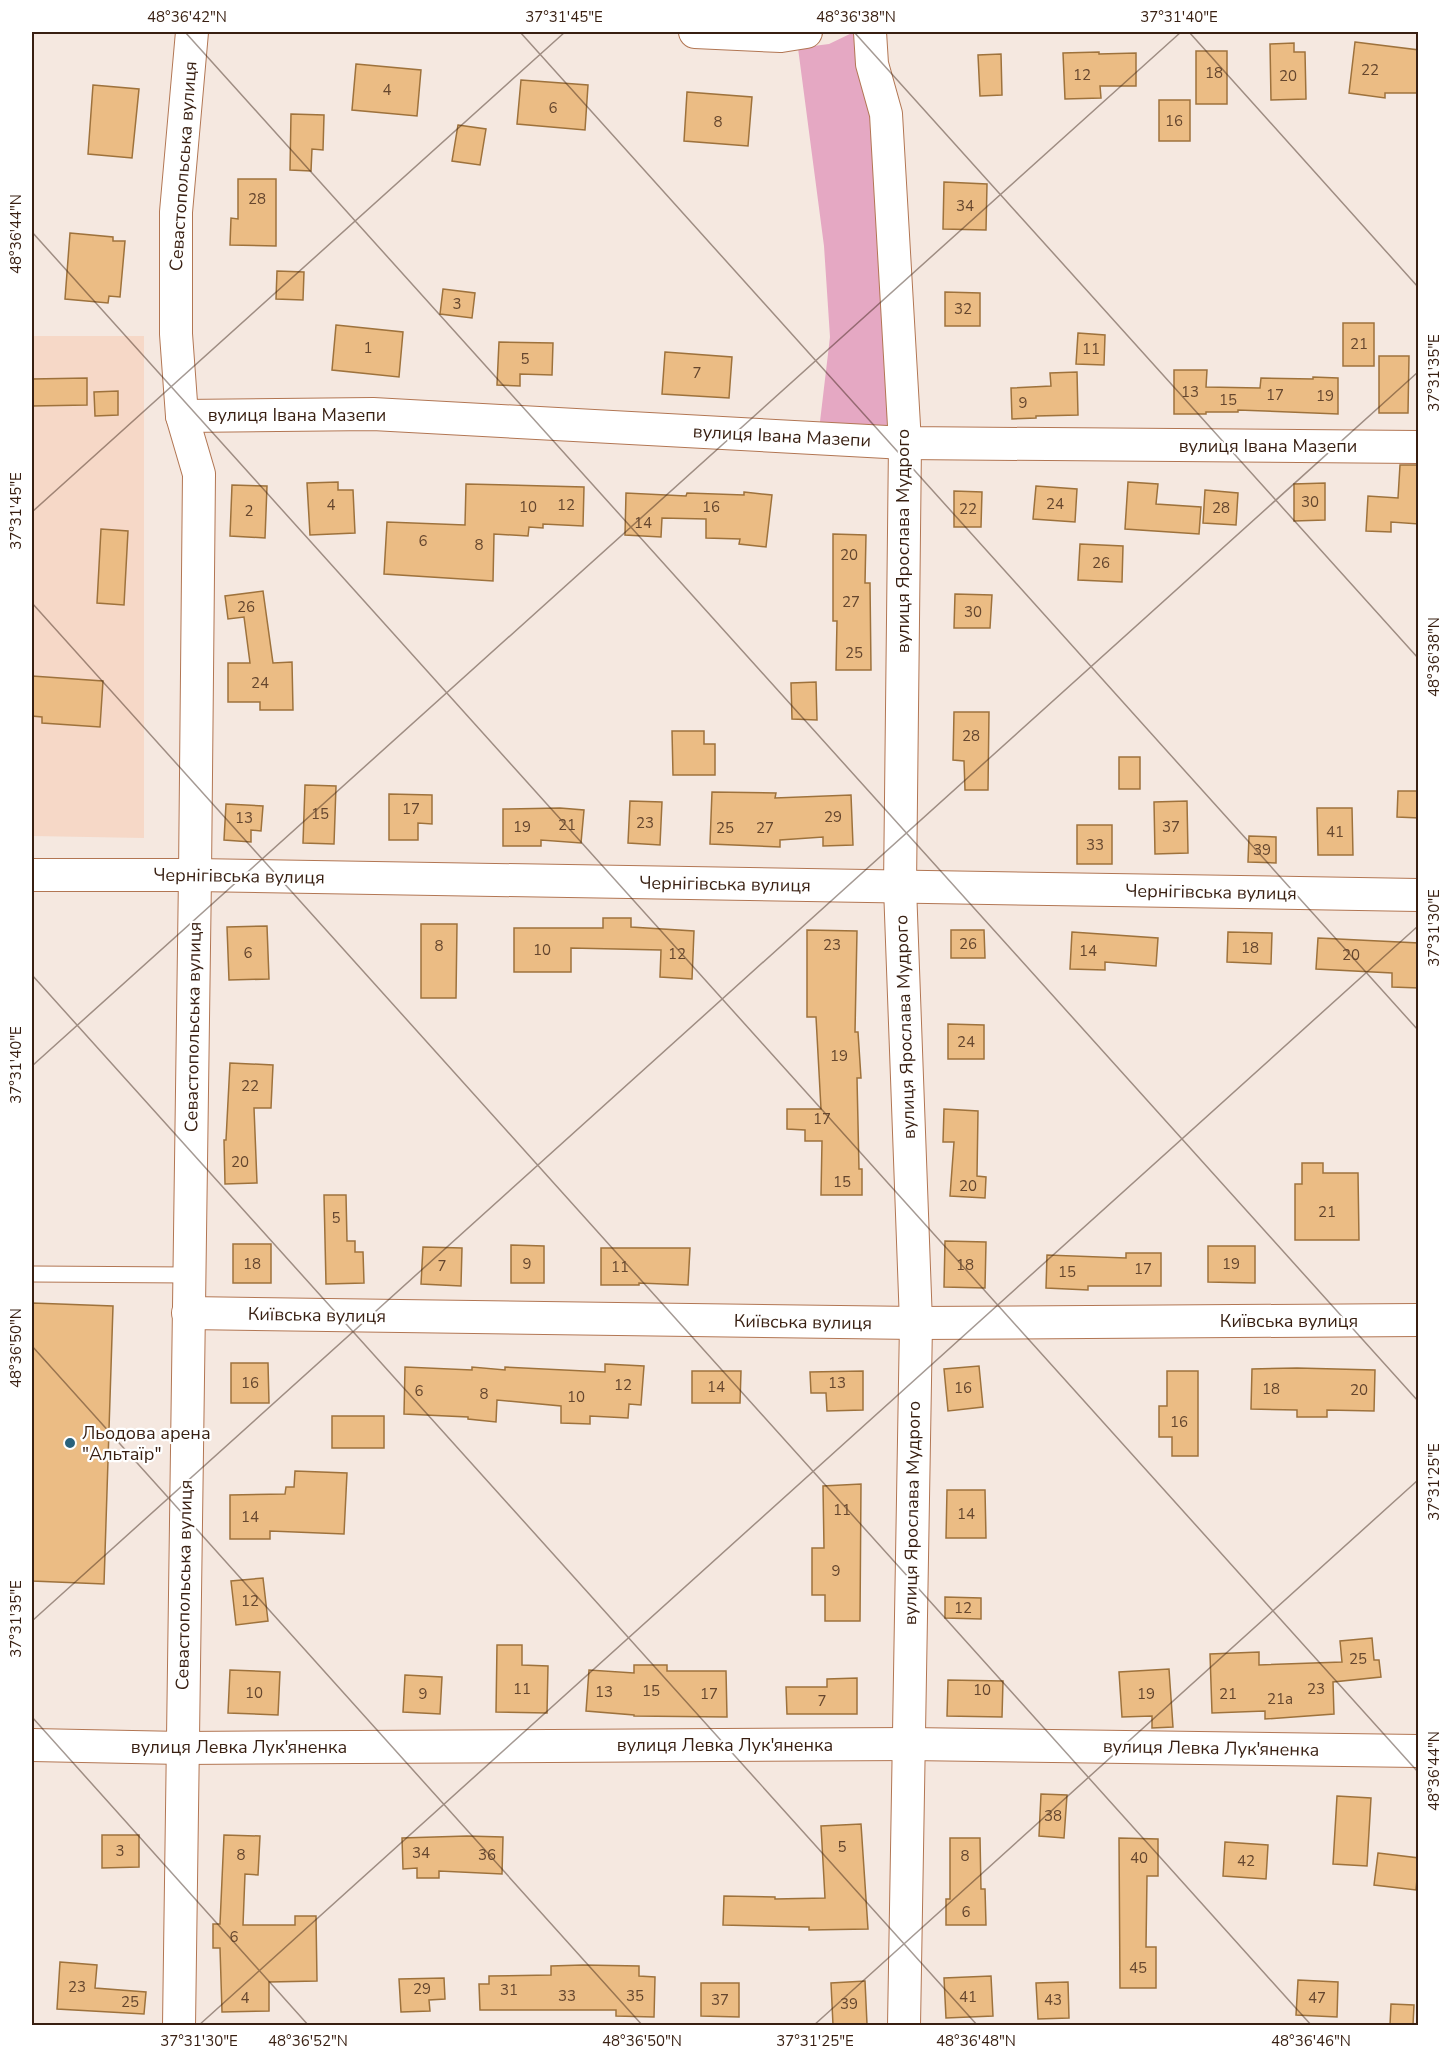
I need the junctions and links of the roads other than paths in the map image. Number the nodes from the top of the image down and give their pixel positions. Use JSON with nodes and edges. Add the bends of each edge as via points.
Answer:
{"nodes":[{"id":1,"x":192,"y":32,"type":"edge"},
{"id":2,"x":695,"y":32,"type":"edge"},
{"id":3,"x":806,"y":32,"type":"edge"},
{"id":4,"x":870,"y":32,"type":"edge"},
{"id":5,"x":183,"y":416,"type":"junction"},
{"id":6,"x":905,"y":443,"type":"junction"},
{"id":7,"x":1419,"y":447,"type":"edge"},
{"id":8,"x":32,"y":875,"type":"edge"},
{"id":9,"x":195,"y":875,"type":"junction"},
{"id":10,"x":900,"y":887,"type":"junction"},
{"id":11,"x":1419,"y":895,"type":"edge"},
{"id":12,"x":32,"y":1274,"type":"edge"},
{"id":13,"x":189,"y":1275,"type":"junction"},
{"id":14,"x":188,"y":1313,"type":"junction"},
{"id":15,"x":1419,"y":1320,"type":"edge"},
{"id":16,"x":915,"y":1323,"type":"junction"},
{"id":17,"x":909,"y":1744,"type":"junction"},
{"id":18,"x":32,"y":1745,"type":"edge"},
{"id":19,"x":182,"y":1748,"type":"junction"},
{"id":20,"x":1419,"y":1751,"type":"edge"},
{"id":21,"x":179,"y":2025,"type":"edge"},
{"id":22,"x":904,"y":2025,"type":"edge"}],
"edges":[{"from":1,"to":5,"type":"street","name":"Севастопольська вулиця","via":[[176,212],[176,334]]},
{"from":2,"to":3,"type":"street","via":[[781,36]]},
{"from":4,"to":6,"type":"street","name":"вулиця Ярослава Мудрого","via":[[872,64],[886,114]]},
{"from":5,"to":6,"type":"street","name":"вулиця Івана Мазепи","via":[[373,414]]},
{"from":5,"to":9,"type":"street","name":"Севастопольська вулиця","via":[[199,474]]},
{"from":6,"to":7,"type":"street","name":"вулиця Івана Мазепи"},
{"from":6,"to":10,"type":"street","name":"вулиця Ярослава Мудрого"},
{"from":8,"to":9,"type":"street","name":"Чернігівська вулиця"},
{"from":9,"to":10,"type":"street","name":"Чернігівська вулиця"},
{"from":9,"to":13,"type":"street","name":"Севастопольська вулиця"},
{"from":10,"to":11,"type":"street","name":"Чернігівська вулиця"},
{"from":10,"to":16,"type":"street","name":"вулиця Ярослава Мудрого"},
{"from":12,"to":13,"type":"lane"},
{"from":13,"to":14,"type":"street","name":"Севастопольська вулиця"},
{"from":14,"to":16,"type":"street","name":"Київська вулиця"},
{"from":14,"to":19,"type":"street","name":"Севастопольська вулиця"},
{"from":15,"to":16,"type":"street","name":"Київська вулиця"},
{"from":16,"to":17,"type":"street","name":"вулиця Ярослава Мудрого"},
{"from":17,"to":19,"type":"street","name":"вулиця Левка Лук'яненка"},
{"from":17,"to":20,"type":"street","name":"вулиця Левка Лук'яненка"},
{"from":17,"to":22,"type":"street","name":"вулиця Ярослава Мудрого"},
{"from":18,"to":19,"type":"street","name":"вулиця Левка Лук'яненка"},
{"from":19,"to":21,"type":"street","name":"Севастопольська вулиця"}]}
